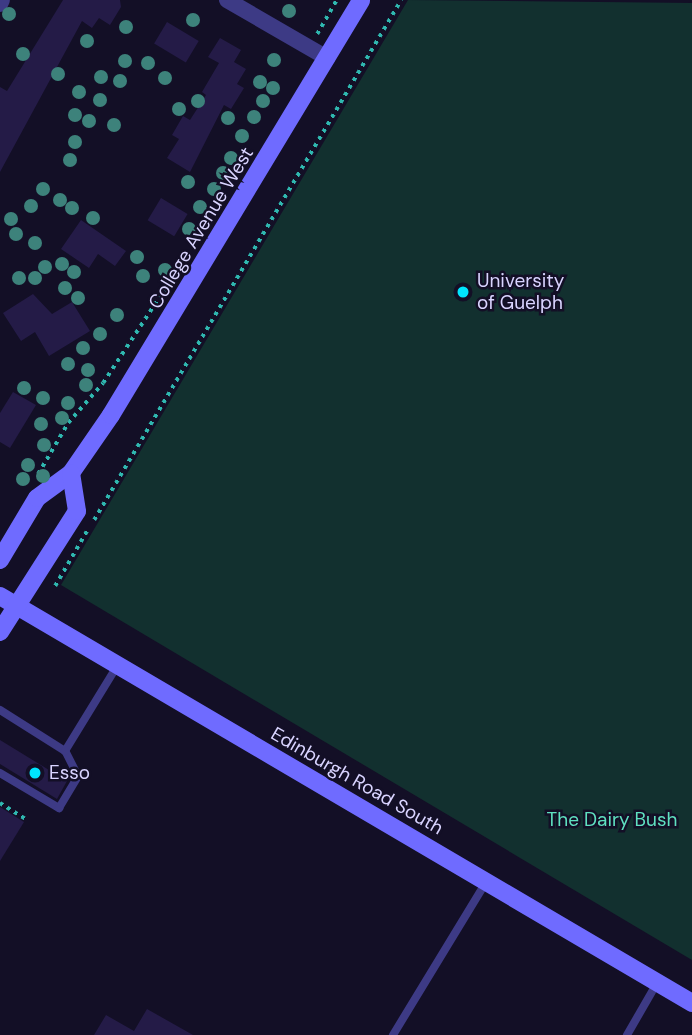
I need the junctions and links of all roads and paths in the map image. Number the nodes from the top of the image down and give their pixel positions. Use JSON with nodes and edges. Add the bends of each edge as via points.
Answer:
{"nodes":[{"id":1,"x":227,"y":0,"type":"edge"},
{"id":2,"x":337,"y":0,"type":"edge"},
{"id":3,"x":361,"y":0,"type":"edge"},
{"id":4,"x":401,"y":0,"type":"edge"},
{"id":5,"x":310,"y":47,"type":"junction"},
{"id":6,"x":327,"y":58,"type":"junction"},
{"id":7,"x":170,"y":280,"type":"dead end"},
{"id":8,"x":71,"y":473,"type":"junction"},
{"id":9,"x":34,"y":481,"type":"dead end"},
{"id":10,"x":0,"y":560,"type":"edge"},
{"id":11,"x":55,"y":586,"type":"dead end"},
{"id":12,"x":0,"y":596,"type":"edge"},
{"id":13,"x":18,"y":607,"type":"junction"},
{"id":14,"x":0,"y":632,"type":"edge"},
{"id":15,"x":117,"y":666,"type":"junction"},
{"id":16,"x":1,"y":714,"type":"edge"},
{"id":17,"x":65,"y":751,"type":"junction"},
{"id":18,"x":0,"y":773,"type":"edge"},
{"id":19,"x":0,"y":803,"type":"edge"},
{"id":20,"x":26,"y":819,"type":"dead end"},
{"id":21,"x":486,"y":882,"type":"junction"},
{"id":22,"x":658,"y":983,"type":"junction"},
{"id":23,"x":692,"y":1003,"type":"edge"},
{"id":24,"x":393,"y":1035,"type":"edge"},
{"id":25,"x":627,"y":1035,"type":"edge"}],
"edges":[{"from":1,"to":5,"type":"street"},
{"from":2,"to":5,"type":"path"},
{"from":3,"to":6,"type":"main road","name":"College Avenue West"},
{"from":4,"to":11,"type":"path"},
{"from":5,"to":6,"type":"street"},
{"from":6,"to":8,"type":"main road","name":"College Avenue West","via":[[111,415]]},
{"from":7,"to":9,"type":"path","via":[[103,383],[68,423]]},
{"from":8,"to":10,"type":"main road","name":"College Avenue West","via":[[37,498]]},
{"from":8,"to":13,"type":"main road","via":[[77,511]]},
{"from":12,"to":13,"type":"main road","name":"Edinburgh Road South"},
{"from":13,"to":14,"type":"main road"},
{"from":13,"to":15,"type":"main road","name":"Edinburgh Road South"},
{"from":15,"to":17,"type":"lane"},
{"from":15,"to":21,"type":"main road","name":"Edinburgh Road South"},
{"from":16,"to":17,"type":"lane"},
{"from":17,"to":18,"type":"lane","via":[[78,776],[59,808]]},
{"from":19,"to":20,"type":"path"},
{"from":21,"to":22,"type":"main road","name":"Edinburgh Road South"},
{"from":21,"to":24,"type":"lane"},
{"from":22,"to":23,"type":"main road","name":"Edinburgh Road South"},
{"from":22,"to":25,"type":"lane"}]}
